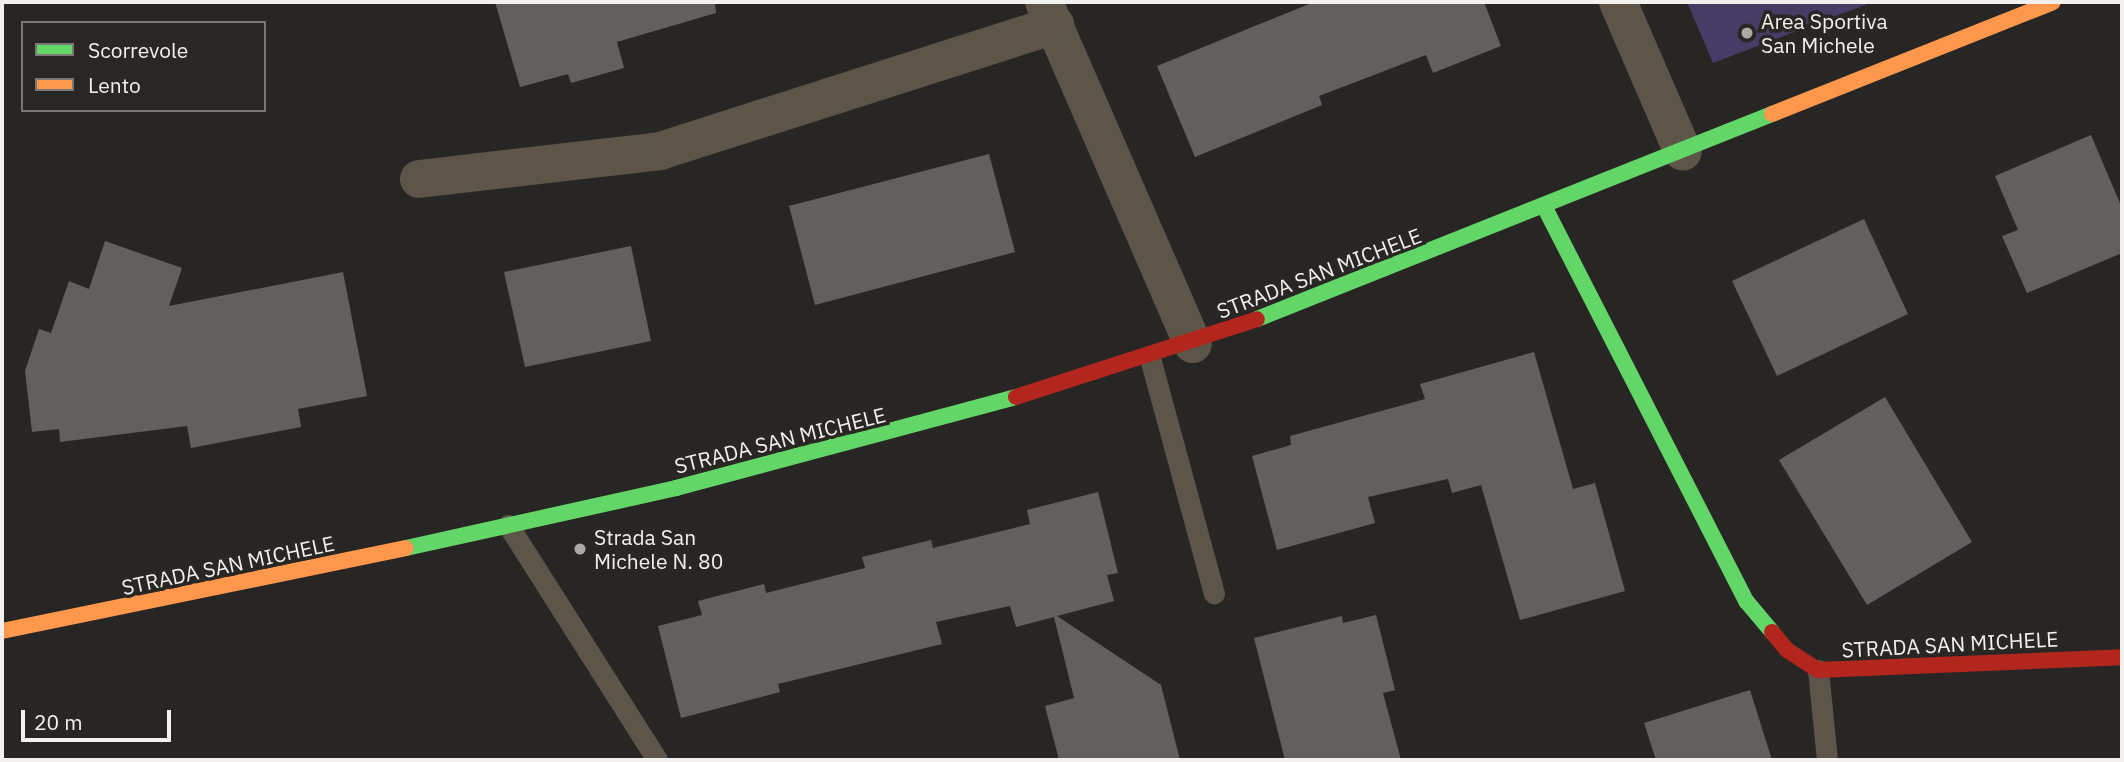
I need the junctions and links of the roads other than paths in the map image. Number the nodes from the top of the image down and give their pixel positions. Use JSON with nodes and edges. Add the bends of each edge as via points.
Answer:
{"nodes":[{"id":1,"x":1618,"y":2,"type":"edge"},
{"id":2,"x":2053,"y":2,"type":"edge"},
{"id":3,"x":1049,"y":14,"type":"edge"},
{"id":4,"x":1683,"y":152,"type":"junction"},
{"id":5,"x":419,"y":179,"type":"dead end"},
{"id":6,"x":1545,"y":208,"type":"junction"},
{"id":7,"x":1193,"y":344,"type":"junction"},
{"id":8,"x":1150,"y":358,"type":"junction"},
{"id":9,"x":508,"y":525,"type":"junction"},
{"id":10,"x":1214,"y":593,"type":"dead end"},
{"id":11,"x":2,"y":631,"type":"edge"},
{"id":12,"x":2122,"y":657,"type":"edge"},
{"id":13,"x":1818,"y":670,"type":"junction"},
{"id":14,"x":657,"y":760,"type":"edge"},
{"id":15,"x":1827,"y":760,"type":"edge"}],
"edges":[{"from":1,"to":4,"type":"street"},
{"from":2,"to":4,"type":"street","name":"STRADA SAN MICHELE"},
{"from":3,"to":5,"type":"street","via":[[660,151]]},
{"from":3,"to":7,"type":"street"},
{"from":4,"to":6,"type":"street","name":"STRADA SAN MICHELE"},
{"from":6,"to":7,"type":"street","name":"STRADA SAN MICHELE"},
{"from":6,"to":13,"type":"street","name":"STRADA SAN MICHELE","via":[[1747,601],[1787,650]]},
{"from":7,"to":8,"type":"street","name":"STRADA SAN MICHELE"},
{"from":8,"to":9,"type":"street","name":"STRADA SAN MICHELE","via":[[838,448]]},
{"from":8,"to":10,"type":"lane"},
{"from":9,"to":11,"type":"street","name":"STRADA SAN MICHELE","via":[[220,590]]},
{"from":9,"to":14,"type":"lane"},
{"from":12,"to":13,"type":"street","name":"STRADA SAN MICHELE"},
{"from":13,"to":15,"type":"lane"}]}
